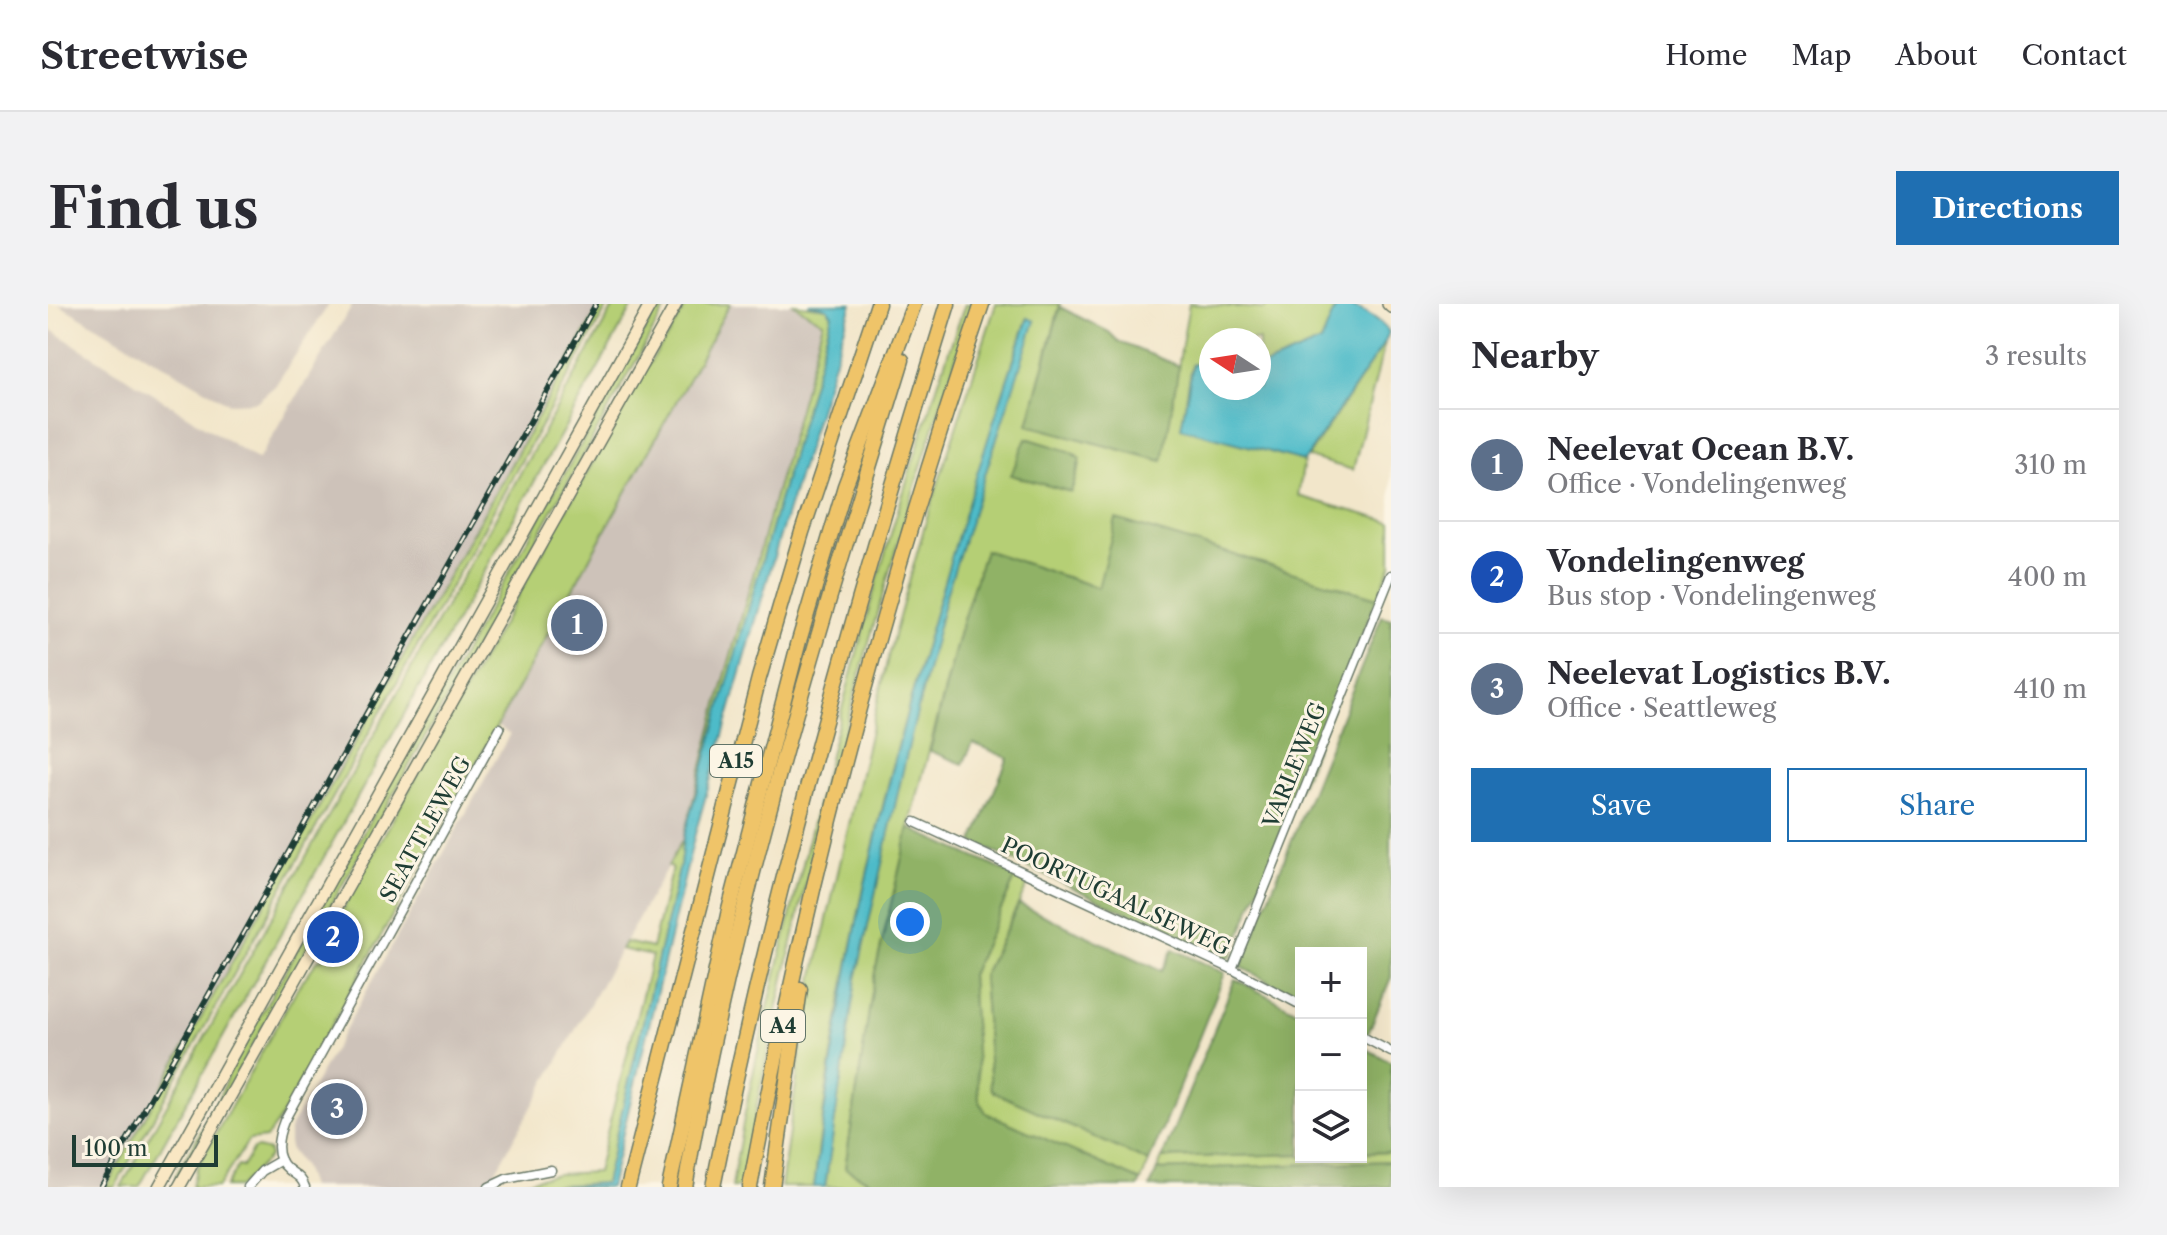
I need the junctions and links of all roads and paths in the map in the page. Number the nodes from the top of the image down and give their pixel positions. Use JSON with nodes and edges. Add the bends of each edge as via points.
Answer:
{"nodes":[{"id":1,"x":651,"y":304,"type":"edge"},
{"id":2,"x":676,"y":304,"type":"edge"},
{"id":3,"x":878,"y":304,"type":"edge"},
{"id":4,"x":917,"y":304,"type":"edge"},
{"id":5,"x":948,"y":304,"type":"edge"},
{"id":6,"x":982,"y":304,"type":"edge"},
{"id":7,"x":1391,"y":575,"type":"edge"},
{"id":8,"x":500,"y":728,"type":"dead end"},
{"id":9,"x":915,"y":822,"type":"dead end"},
{"id":10,"x":818,"y":866,"type":"junction"},
{"id":11,"x":1232,"y":969,"type":"junction"},
{"id":12,"x":1295,"y":1002,"type":"edge"},
{"id":13,"x":1367,"y":1039,"type":"edge"},
{"id":14,"x":1391,"y":1052,"type":"edge"},
{"id":15,"x":738,"y":1061,"type":"junction"},
{"id":16,"x":281,"y":1160,"type":"junction"},
{"id":17,"x":551,"y":1170,"type":"dead end"},
{"id":18,"x":159,"y":1187,"type":"edge"},
{"id":19,"x":179,"y":1187,"type":"edge"},
{"id":20,"x":248,"y":1187,"type":"edge"},
{"id":21,"x":305,"y":1187,"type":"edge"},
{"id":22,"x":489,"y":1187,"type":"edge"},
{"id":23,"x":628,"y":1187,"type":"edge"},
{"id":24,"x":669,"y":1187,"type":"edge"},
{"id":25,"x":685,"y":1187,"type":"edge"},
{"id":26,"x":713,"y":1187,"type":"edge"},
{"id":27,"x":721,"y":1187,"type":"edge"},
{"id":28,"x":750,"y":1187,"type":"edge"},
{"id":29,"x":772,"y":1187,"type":"edge"}],
"edges":[{"from":1,"to":18,"type":"main road"},
{"from":2,"to":19,"type":"main road"},
{"from":3,"to":23,"type":"highway","number":"A15","via":[[759,678]]},
{"from":4,"to":24,"type":"highway","number":"A15","via":[[845,486],[799,641],[729,910]]},
{"from":4,"to":25,"type":"highway","number":"A15","via":[[786,750],[743,917]]},
{"from":5,"to":15,"type":"highway","via":[[820,732]]},
{"from":6,"to":10,"type":"highway","via":[[919,496]]},
{"from":7,"to":11,"type":"street","name":"VARLEWEG"},
{"from":8,"to":16,"type":"street","name":"SEATTLEWEG","via":[[284,1121],[278,1146]]},
{"from":9,"to":11,"type":"street","name":"POORTUGAALSEWEG"},
{"from":10,"to":28,"type":"highway","number":"A4"},
{"from":10,"to":29,"type":"highway"},
{"from":11,"to":12,"type":"street","name":"POORTUGAALSEWEG"},
{"from":13,"to":14,"type":"street"},
{"from":15,"to":26,"type":"highway"},
{"from":15,"to":27,"type":"highway","number":"A4"},
{"from":16,"to":20,"type":"street"},
{"from":16,"to":21,"type":"street"},
{"from":17,"to":22,"type":"street"}]}
